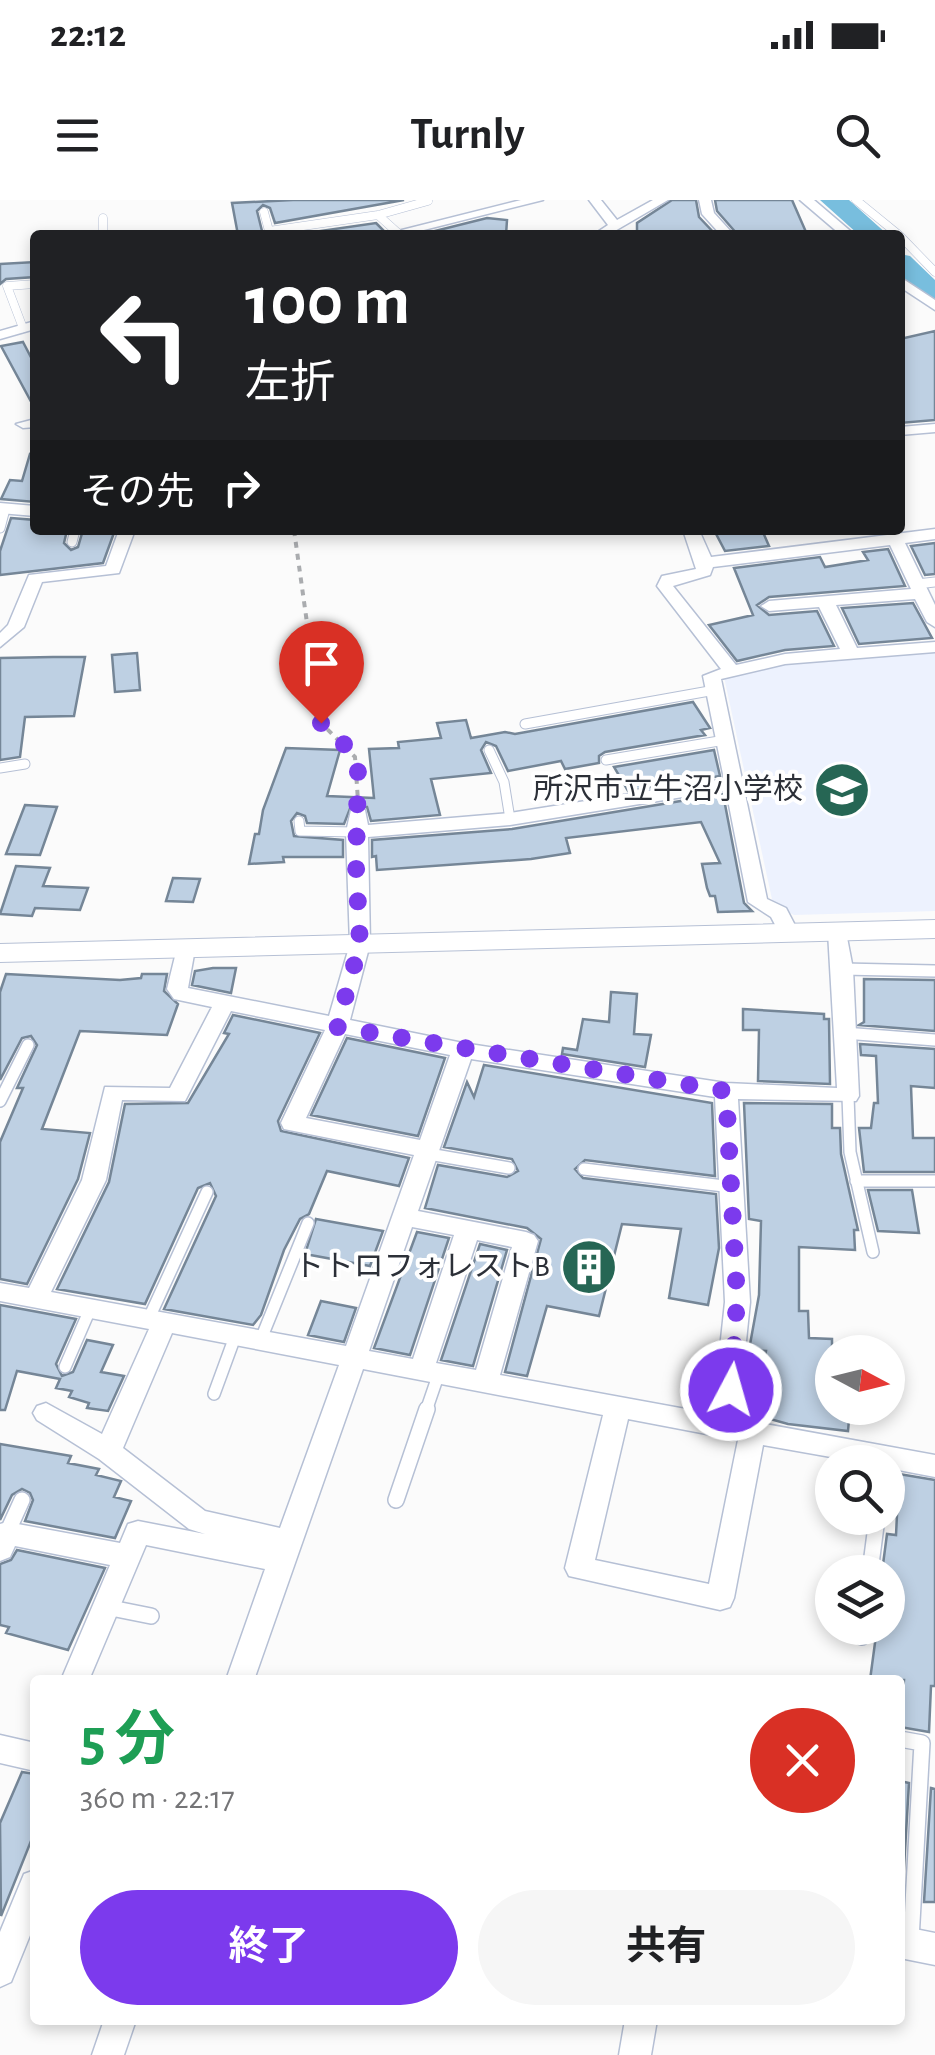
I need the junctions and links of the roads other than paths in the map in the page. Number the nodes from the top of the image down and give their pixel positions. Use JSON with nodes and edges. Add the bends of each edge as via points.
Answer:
{"nodes":[{"id":1,"x":537,"y":200,"type":"edge"},
{"id":2,"x":595,"y":200,"type":"edge"},
{"id":3,"x":662,"y":200,"type":"edge"},
{"id":4,"x":705,"y":200,"type":"edge"},
{"id":5,"x":806,"y":200,"type":"edge"},
{"id":6,"x":856,"y":200,"type":"edge"},
{"id":7,"x":428,"y":202,"type":"edge"},
{"id":8,"x":264,"y":212,"type":"dead end"},
{"id":9,"x":378,"y":215,"type":"junction"},
{"id":10,"x":103,"y":218,"type":"dead end"},
{"id":11,"x":623,"y":227,"type":"edge"},
{"id":12,"x":103,"y":230,"type":"edge"},
{"id":13,"x":270,"y":230,"type":"edge"},
{"id":14,"x":277,"y":230,"type":"edge"},
{"id":15,"x":390,"y":230,"type":"edge"},
{"id":16,"x":410,"y":230,"type":"edge"},
{"id":17,"x":723,"y":230,"type":"edge"},
{"id":18,"x":843,"y":230,"type":"edge"},
{"id":19,"x":894,"y":230,"type":"edge"},
{"id":20,"x":905,"y":240,"type":"edge"},
{"id":21,"x":935,"y":272,"type":"edge"},
{"id":22,"x":30,"y":284,"type":"edge"},
{"id":23,"x":905,"y":285,"type":"edge"},
{"id":24,"x":935,"y":306,"type":"edge"},
{"id":25,"x":30,"y":325,"type":"edge"},
{"id":26,"x":30,"y":327,"type":"edge"},
{"id":27,"x":0,"y":335,"type":"edge"},
{"id":28,"x":935,"y":428,"type":"edge"},
{"id":29,"x":905,"y":430,"type":"edge"},
{"id":30,"x":3,"y":508,"type":"edge"},
{"id":31,"x":30,"y":510,"type":"edge"},
{"id":32,"x":0,"y":528,"type":"edge"},
{"id":33,"x":935,"y":534,"type":"edge"},
{"id":34,"x":74,"y":535,"type":"edge"},
{"id":35,"x":126,"y":535,"type":"edge"},
{"id":36,"x":693,"y":535,"type":"edge"},
{"id":37,"x":895,"y":540,"type":"junction"},
{"id":38,"x":72,"y":542,"type":"dead end"},
{"id":39,"x":705,"y":563,"type":"junction"},
{"id":40,"x":925,"y":586,"type":"edge"},
{"id":41,"x":825,"y":602,"type":"junction"},
{"id":42,"x":768,"y":606,"type":"dead end"},
{"id":43,"x":935,"y":622,"type":"edge"},
{"id":44,"x":0,"y":642,"type":"edge"},
{"id":45,"x":935,"y":647,"type":"edge"},
{"id":46,"x":851,"y":654,"type":"junction"},
{"id":47,"x":731,"y":670,"type":"junction"},
{"id":48,"x":715,"y":690,"type":"junction"},
{"id":49,"x":525,"y":724,"type":"dead end"},
{"id":50,"x":725,"y":740,"type":"junction"},
{"id":51,"x":489,"y":750,"type":"dead end"},
{"id":52,"x":606,"y":760,"type":"dead end"},
{"id":53,"x":25,"y":764,"type":"dead end"},
{"id":54,"x":0,"y":768,"type":"edge"},
{"id":55,"x":734,"y":784,"type":"junction"},
{"id":56,"x":510,"y":819,"type":"junction"},
{"id":57,"x":299,"y":820,"type":"dead end"},
{"id":58,"x":357,"y":823,"type":"junction"},
{"id":59,"x":935,"y":929,"type":"edge"},
{"id":60,"x":838,"y":932,"type":"junction"},
{"id":61,"x":789,"y":933,"type":"junction"},
{"id":62,"x":360,"y":944,"type":"junction"},
{"id":63,"x":185,"y":949,"type":"junction"},
{"id":64,"x":0,"y":953,"type":"edge"},
{"id":65,"x":843,"y":969,"type":"junction"},
{"id":66,"x":935,"y":970,"type":"edge"},
{"id":67,"x":226,"y":1004,"type":"junction"},
{"id":68,"x":337,"y":1027,"type":"junction"},
{"id":69,"x":843,"y":1033,"type":"junction"},
{"id":70,"x":935,"y":1040,"type":"edge"},
{"id":71,"x":28,"y":1045,"type":"dead end"},
{"id":72,"x":463,"y":1050,"type":"junction"},
{"id":73,"x":726,"y":1091,"type":"junction"},
{"id":74,"x":848,"y":1096,"type":"junction"},
{"id":75,"x":0,"y":1101,"type":"edge"},
{"id":76,"x":429,"y":1152,"type":"junction"},
{"id":77,"x":509,"y":1168,"type":"dead end"},
{"id":78,"x":584,"y":1168,"type":"dead end"},
{"id":79,"x":856,"y":1182,"type":"junction"},
{"id":80,"x":935,"y":1182,"type":"edge"},
{"id":81,"x":732,"y":1186,"type":"junction"},
{"id":82,"x":207,"y":1192,"type":"dead end"},
{"id":83,"x":407,"y":1217,"type":"junction"},
{"id":84,"x":308,"y":1223,"type":"dead end"},
{"id":85,"x":468,"y":1230,"type":"junction"},
{"id":86,"x":873,"y":1252,"type":"dead end"},
{"id":87,"x":0,"y":1292,"type":"edge"},
{"id":88,"x":36,"y":1298,"type":"junction"},
{"id":89,"x":91,"y":1308,"type":"junction"},
{"id":90,"x":157,"y":1319,"type":"junction"},
{"id":91,"x":248,"y":1337,"type":"junction"},
{"id":92,"x":356,"y":1358,"type":"junction"},
{"id":93,"x":65,"y":1367,"type":"dead end"},
{"id":94,"x":430,"y":1371,"type":"junction"},
{"id":95,"x":485,"y":1382,"type":"junction"},
{"id":96,"x":214,"y":1394,"type":"dead end"},
{"id":97,"x":618,"y":1407,"type":"junction"},
{"id":98,"x":46,"y":1413,"type":"dead end"},
{"id":99,"x":724,"y":1427,"type":"junction"},
{"id":100,"x":753,"y":1432,"type":"junction"},
{"id":101,"x":815,"y":1445,"type":"edge"},
{"id":102,"x":108,"y":1450,"type":"junction"},
{"id":103,"x":905,"y":1462,"type":"edge"},
{"id":104,"x":935,"y":1466,"type":"edge"},
{"id":105,"x":22,"y":1500,"type":"dead end"},
{"id":106,"x":396,"y":1500,"type":"dead end"},
{"id":107,"x":4,"y":1541,"type":"edge"},
{"id":108,"x":285,"y":1552,"type":"junction"},
{"id":109,"x":126,"y":1556,"type":"junction"},
{"id":110,"x":105,"y":1607,"type":"junction"},
{"id":111,"x":151,"y":1616,"type":"dead end"},
{"id":112,"x":77,"y":1675,"type":"edge"},
{"id":113,"x":242,"y":1675,"type":"edge"},
{"id":114,"x":905,"y":1739,"type":"edge"},
{"id":115,"x":0,"y":1749,"type":"edge"},
{"id":116,"x":30,"y":1756,"type":"edge"},
{"id":117,"x":30,"y":1897,"type":"edge"},
{"id":118,"x":915,"y":1945,"type":"edge"},
{"id":119,"x":0,"y":1971,"type":"edge"},
{"id":120,"x":118,"y":2025,"type":"edge"},
{"id":121,"x":640,"y":2025,"type":"edge"},
{"id":122,"x":108,"y":2055,"type":"edge"},
{"id":123,"x":635,"y":2055,"type":"edge"}],
"edges":[{"from":1,"to":16,"type":"street"},
{"from":2,"to":11,"type":"street"},
{"from":3,"to":11,"type":"street"},
{"from":4,"to":17,"type":"street"},
{"from":5,"to":18,"type":"street"},
{"from":6,"to":19,"type":"lane"},
{"from":7,"to":9,"type":"lane"},
{"from":8,"to":13,"type":"lane"},
{"from":9,"to":14,"type":"lane"},
{"from":9,"to":15,"type":"lane"},
{"from":10,"to":12,"type":"lane"},
{"from":20,"to":21,"type":"lane"},
{"from":22,"to":25,"type":"lane","via":[[6,286]]},
{"from":23,"to":24,"type":"street"},
{"from":26,"to":27,"type":"street"},
{"from":28,"to":29,"type":"street"},
{"from":30,"to":31,"type":"street"},
{"from":30,"to":32,"type":"lane"},
{"from":33,"to":37,"type":"street"},
{"from":34,"to":38,"type":"lane"},
{"from":35,"to":44,"type":"street","via":[[113,570],[36,578],[16,627]]},
{"from":36,"to":39,"type":"street"},
{"from":37,"to":39,"type":"street"},
{"from":37,"to":40,"type":"street"},
{"from":39,"to":47,"type":"street","via":[[700,575],[664,586]]},
{"from":40,"to":41,"type":"street"},
{"from":40,"to":43,"type":"street"},
{"from":41,"to":42,"type":"street"},
{"from":41,"to":46,"type":"street"},
{"from":45,"to":46,"type":"street"},
{"from":46,"to":47,"type":"street"},
{"from":47,"to":48,"type":"street","via":[[712,676]]},
{"from":48,"to":49,"type":"lane"},
{"from":48,"to":50,"type":"street"},
{"from":50,"to":52,"type":"lane"},
{"from":50,"to":55,"type":"street"},
{"from":51,"to":56,"type":"lane","via":[[504,782]]},
{"from":53,"to":54,"type":"lane"},
{"from":55,"to":56,"type":"street"},
{"from":55,"to":61,"type":"street","via":[[758,902],[779,913]]},
{"from":56,"to":58,"type":"street"},
{"from":57,"to":58,"type":"lane","via":[[300,831]]},
{"from":58,"to":62,"type":"street"},
{"from":59,"to":60,"type":"street"},
{"from":60,"to":61,"type":"street"},
{"from":60,"to":65,"type":"street"},
{"from":61,"to":62,"type":"street"},
{"from":62,"to":63,"type":"street"},
{"from":62,"to":68,"type":"street"},
{"from":63,"to":64,"type":"street"},
{"from":63,"to":67,"type":"street","via":[[177,989]]},
{"from":65,"to":66,"type":"lane"},
{"from":65,"to":69,"type":"street"},
{"from":67,"to":68,"type":"street"},
{"from":67,"to":88,"type":"street","via":[[177,1096],[113,1092],[94,1180]]},
{"from":68,"to":72,"type":"street"},
{"from":68,"to":76,"type":"street","via":[[292,1124]]},
{"from":69,"to":70,"type":"lane"},
{"from":69,"to":74,"type":"street"},
{"from":71,"to":75,"type":"lane"},
{"from":72,"to":73,"type":"street"},
{"from":72,"to":76,"type":"street"},
{"from":73,"to":74,"type":"street"},
{"from":73,"to":81,"type":"street"},
{"from":74,"to":79,"type":"lane"},
{"from":76,"to":77,"type":"lane"},
{"from":76,"to":83,"type":"street"},
{"from":78,"to":81,"type":"lane"},
{"from":79,"to":80,"type":"lane"},
{"from":79,"to":86,"type":"lane"},
{"from":81,"to":99,"type":"street","via":[[735,1361]]},
{"from":82,"to":90,"type":"lane"},
{"from":83,"to":85,"type":"street"},
{"from":83,"to":92,"type":"street"},
{"from":84,"to":91,"type":"lane"},
{"from":85,"to":94,"type":"street"},
{"from":85,"to":95,"type":"street","via":[[526,1241]]},
{"from":87,"to":88,"type":"street"},
{"from":88,"to":89,"type":"street"},
{"from":89,"to":90,"type":"street"},
{"from":89,"to":93,"type":"lane"},
{"from":90,"to":91,"type":"street"},
{"from":90,"to":102,"type":"street"},
{"from":91,"to":92,"type":"street"},
{"from":91,"to":96,"type":"lane"},
{"from":92,"to":94,"type":"street"},
{"from":92,"to":108,"type":"street"},
{"from":94,"to":95,"type":"street"},
{"from":94,"to":106,"type":"lane"},
{"from":95,"to":97,"type":"street"},
{"from":97,"to":99,"type":"street"},
{"from":97,"to":100,"type":"street","via":[[579,1568],[720,1598]]},
{"from":98,"to":102,"type":"street"},
{"from":99,"to":100,"type":"street"},
{"from":100,"to":101,"type":"street"},
{"from":102,"to":108,"type":"street","via":[[198,1521]]},
{"from":103,"to":104,"type":"street"},
{"from":105,"to":107,"type":"lane"},
{"from":107,"to":109,"type":"street"},
{"from":108,"to":109,"type":"street","via":[[138,1532]]},
{"from":108,"to":113,"type":"street"},
{"from":109,"to":110,"type":"street"},
{"from":110,"to":111,"type":"lane"},
{"from":110,"to":112,"type":"street"},
{"from":114,"to":118,"type":"lane","via":[[922,1742]]},
{"from":115,"to":116,"type":"street"},
{"from":117,"to":119,"type":"street"},
{"from":120,"to":122,"type":"street"},
{"from":121,"to":123,"type":"street"}]}
